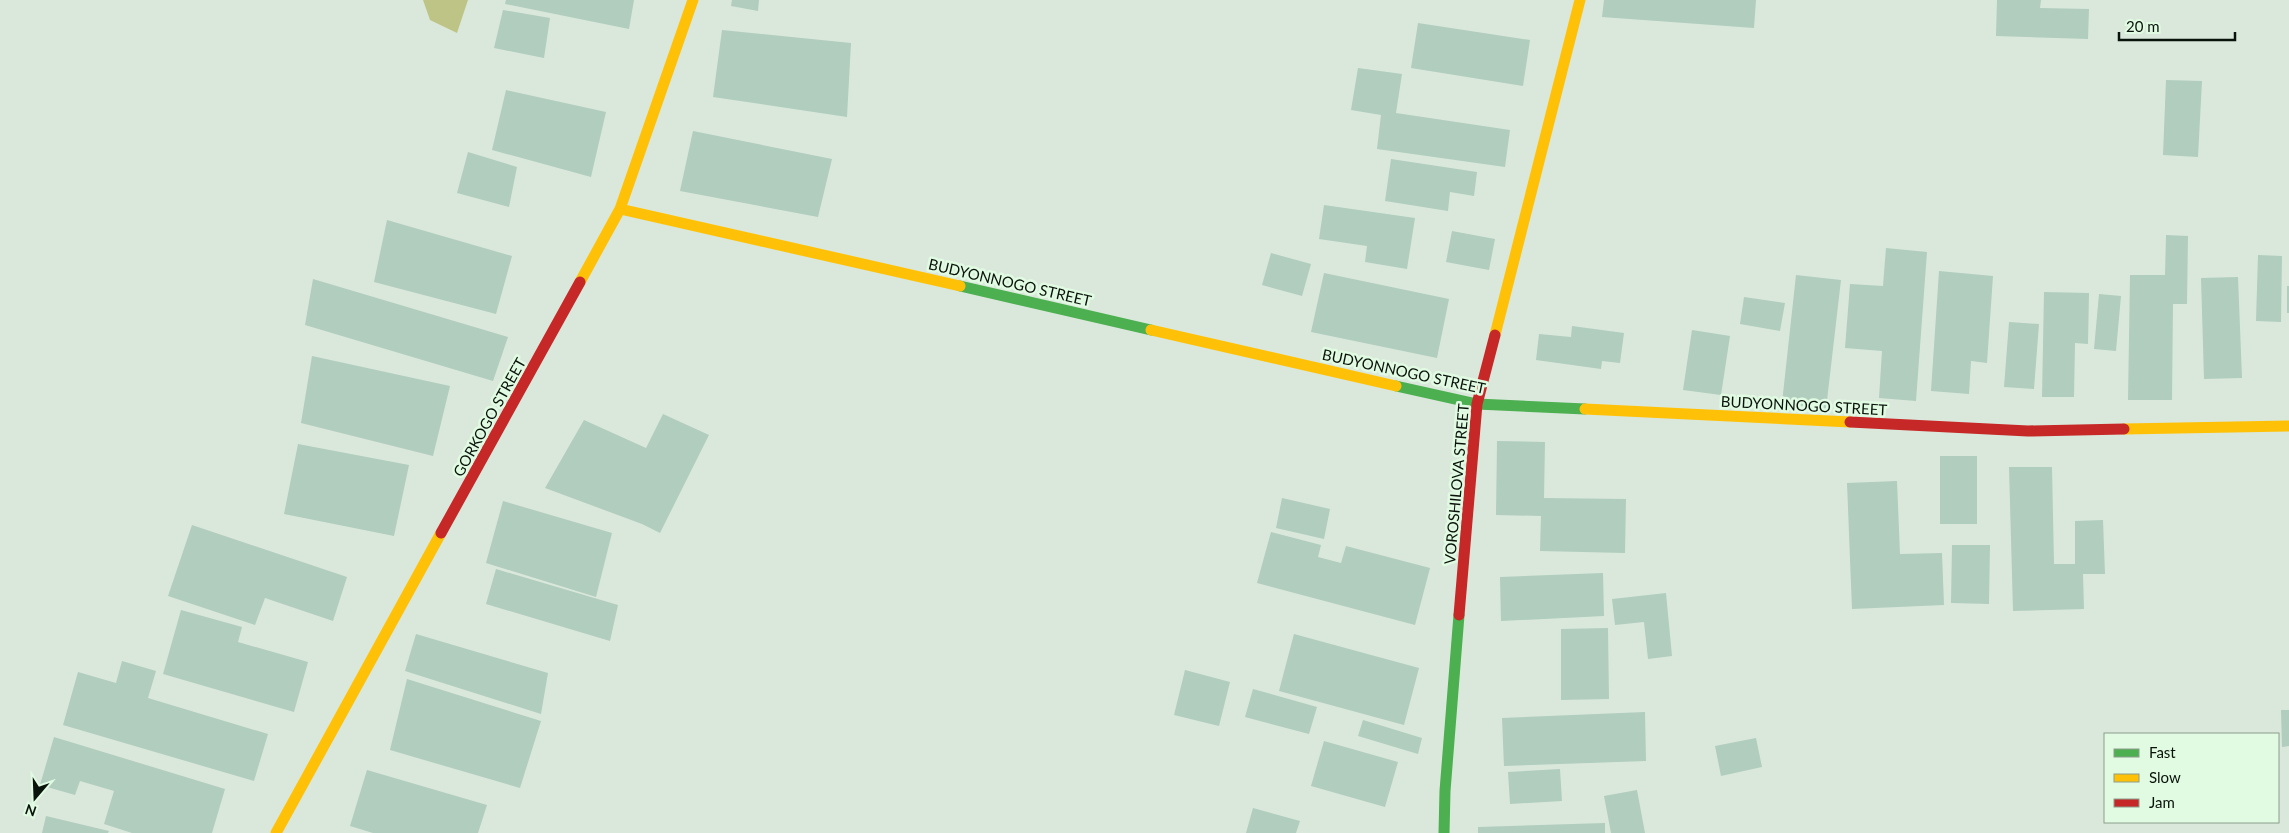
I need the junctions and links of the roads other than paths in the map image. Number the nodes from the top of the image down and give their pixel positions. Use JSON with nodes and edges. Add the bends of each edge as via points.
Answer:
{"nodes":[{"id":1,"x":694,"y":0,"type":"edge"},
{"id":2,"x":1580,"y":0,"type":"edge"},
{"id":3,"x":620,"y":209,"type":"junction"},
{"id":4,"x":1477,"y":404,"type":"junction"},
{"id":5,"x":2289,"y":426,"type":"edge"},
{"id":6,"x":276,"y":833,"type":"edge"},
{"id":7,"x":1444,"y":833,"type":"edge"}],
"edges":[{"from":1,"to":3,"type":"street","name":"GORKOGO STREET"},
{"from":2,"to":4,"type":"street","name":"VOROSHILOVA STREET"},
{"from":3,"to":4,"type":"street","name":"BUDYONNOGO STREET"},
{"from":3,"to":6,"type":"street","name":"GORKOGO STREET"},
{"from":4,"to":5,"type":"street","name":"BUDYONNOGO STREET","via":[[2028,431]]},
{"from":4,"to":7,"type":"street","name":"VOROSHILOVA STREET","via":[[1446,772]]}]}
